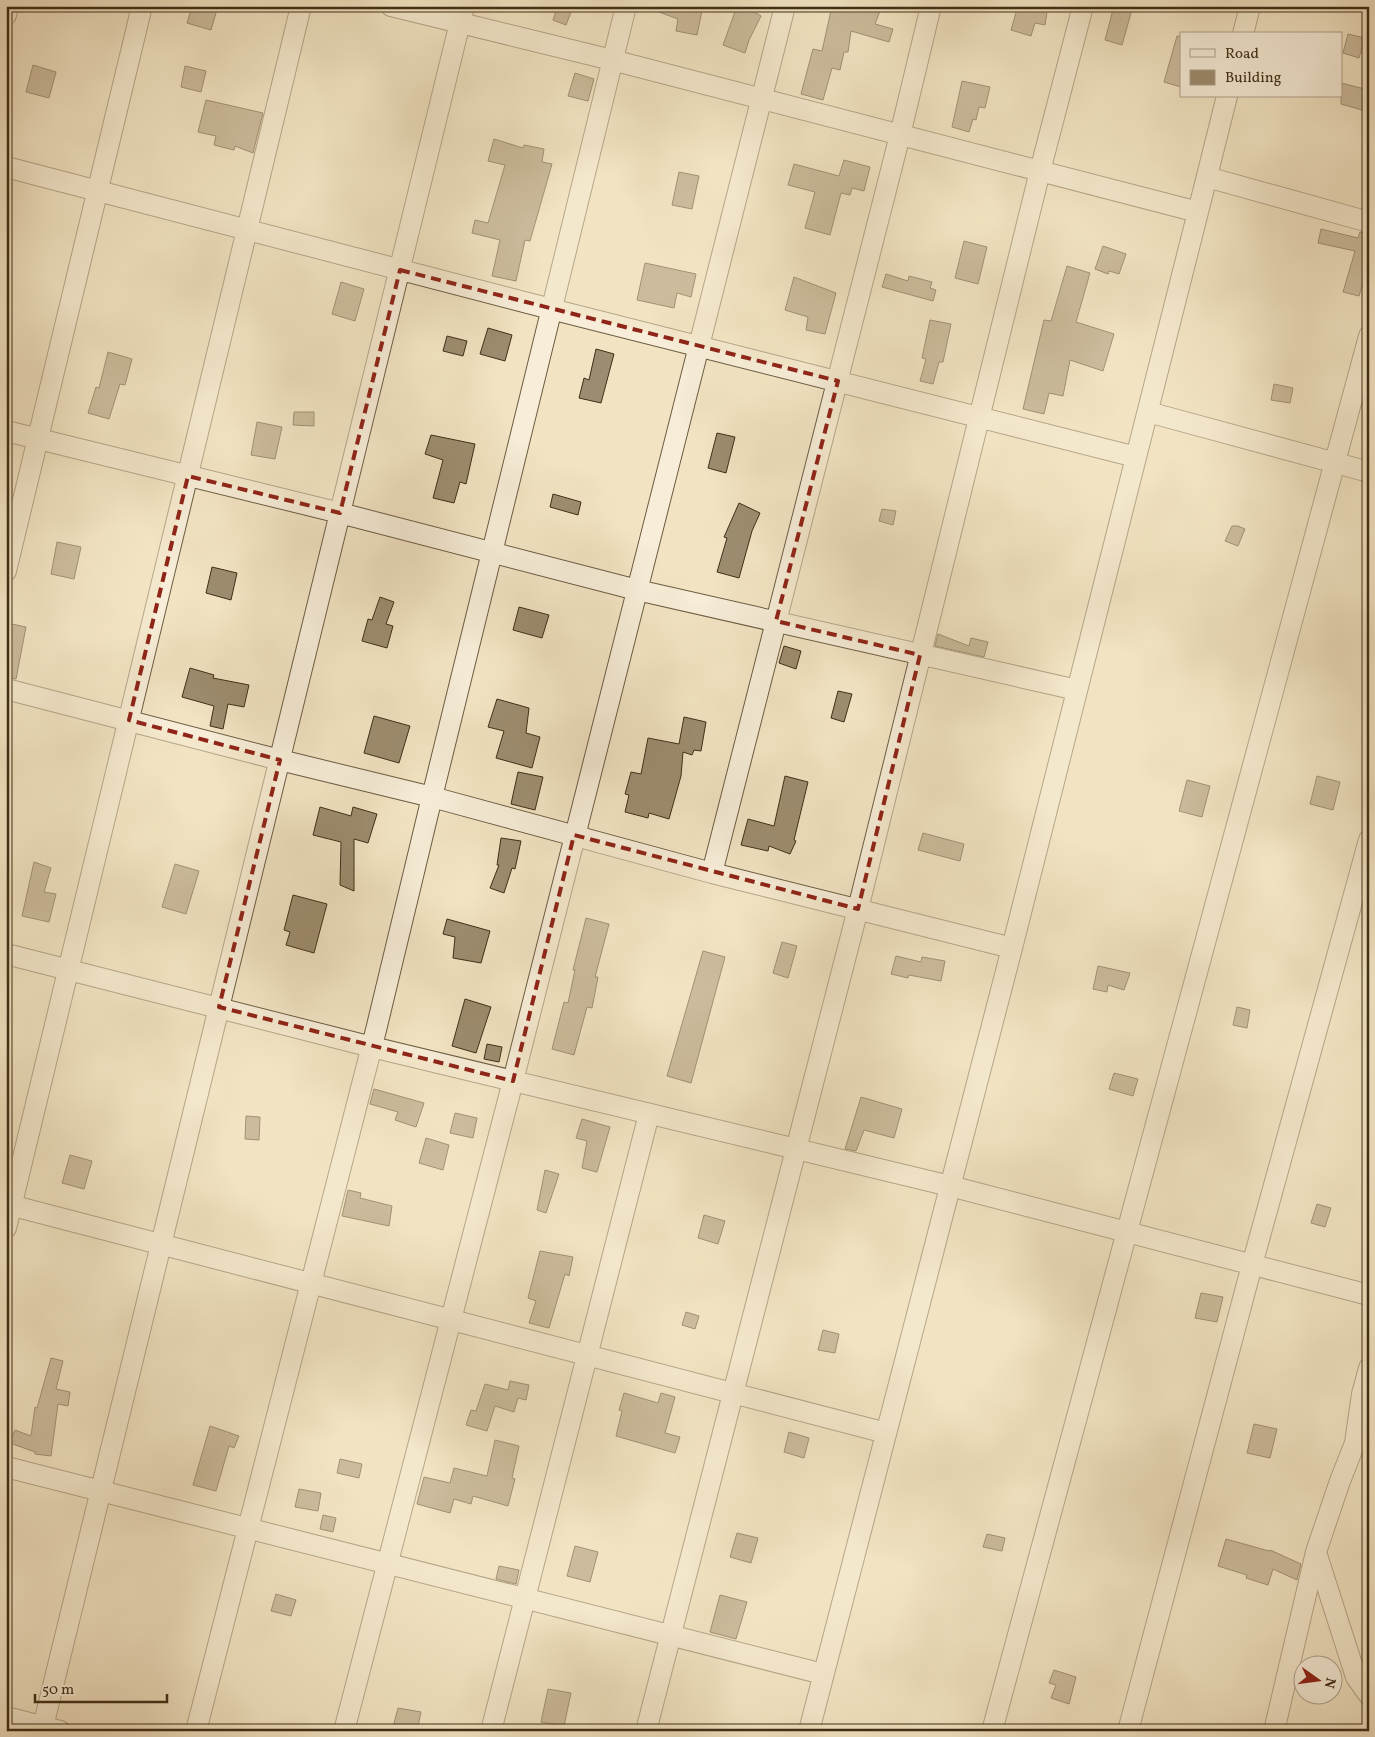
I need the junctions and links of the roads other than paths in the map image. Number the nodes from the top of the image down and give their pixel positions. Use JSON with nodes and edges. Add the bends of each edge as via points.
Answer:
{"nodes":[{"id":1,"x":8,"y":6,"type":"edge"},
{"id":2,"x":142,"y":6,"type":"edge"},
{"id":3,"x":301,"y":6,"type":"edge"},
{"id":4,"x":392,"y":6,"type":"edge"},
{"id":5,"x":626,"y":6,"type":"edge"},
{"id":6,"x":785,"y":6,"type":"edge"},
{"id":7,"x":931,"y":6,"type":"edge"},
{"id":8,"x":1083,"y":6,"type":"edge"},
{"id":9,"x":1250,"y":6,"type":"edge"},
{"id":10,"x":6,"y":15,"type":"edge"},
{"id":11,"x":462,"y":15,"type":"edge"},
{"id":12,"x":1244,"y":32,"type":"edge"},
{"id":13,"x":612,"y":60,"type":"junction"},
{"id":14,"x":1227,"y":98,"type":"edge"},
{"id":15,"x":762,"y":99,"type":"junction"},
{"id":16,"x":900,"y":135,"type":"junction"},
{"id":17,"x":6,"y":167,"type":"edge"},
{"id":18,"x":1040,"y":171,"type":"junction"},
{"id":19,"x":1207,"y":178,"type":"junction"},
{"id":20,"x":98,"y":190,"type":"junction"},
{"id":21,"x":1198,"y":212,"type":"junction"},
{"id":22,"x":1369,"y":222,"type":"edge"},
{"id":23,"x":247,"y":229,"type":"junction"},
{"id":24,"x":400,"y":270,"type":"junction"},
{"id":25,"x":551,"y":309,"type":"junction"},
{"id":26,"x":1369,"y":336,"type":"edge"},
{"id":27,"x":699,"y":346,"type":"junction"},
{"id":28,"x":838,"y":381,"type":"junction"},
{"id":29,"x":1148,"y":412,"type":"junction"},
{"id":30,"x":979,"y":417,"type":"junction"},
{"id":31,"x":6,"y":431,"type":"edge"},
{"id":32,"x":38,"y":439,"type":"junction"},
{"id":33,"x":1136,"y":457,"type":"junction"},
{"id":34,"x":1336,"y":463,"type":"junction"},
{"id":35,"x":1369,"y":472,"type":"edge"},
{"id":36,"x":188,"y":476,"type":"junction"},
{"id":37,"x":340,"y":514,"type":"junction"},
{"id":38,"x":491,"y":553,"type":"junction"},
{"id":39,"x":6,"y":571,"type":"edge"},
{"id":40,"x":637,"y":590,"type":"junction"},
{"id":41,"x":776,"y":621,"type":"junction"},
{"id":42,"x":920,"y":655,"type":"junction"},
{"id":43,"x":6,"y":689,"type":"edge"},
{"id":44,"x":1077,"y":690,"type":"junction"},
{"id":45,"x":129,"y":720,"type":"junction"},
{"id":46,"x":280,"y":760,"type":"junction"},
{"id":47,"x":432,"y":797,"type":"junction"},
{"id":48,"x":574,"y":835,"type":"junction"},
{"id":49,"x":1369,"y":840,"type":"edge"},
{"id":50,"x":712,"y":873,"type":"junction"},
{"id":51,"x":858,"y":909,"type":"junction"},
{"id":52,"x":1012,"y":948,"type":"junction"},
{"id":53,"x":6,"y":954,"type":"edge"},
{"id":54,"x":68,"y":970,"type":"junction"},
{"id":55,"x":219,"y":1007,"type":"junction"},
{"id":56,"x":372,"y":1047,"type":"junction"},
{"id":57,"x":513,"y":1081,"type":"junction"},
{"id":58,"x":649,"y":1114,"type":"junction"},
{"id":59,"x":796,"y":1149,"type":"junction"},
{"id":60,"x":950,"y":1186,"type":"junction"},
{"id":61,"x":9,"y":1205,"type":"edge"},
{"id":62,"x":6,"y":1228,"type":"edge"},
{"id":63,"x":1127,"y":1232,"type":"junction"},
{"id":64,"x":161,"y":1245,"type":"junction"},
{"id":65,"x":1252,"y":1265,"type":"junction"},
{"id":66,"x":311,"y":1284,"type":"junction"},
{"id":67,"x":1369,"y":1296,"type":"edge"},
{"id":68,"x":451,"y":1319,"type":"junction"},
{"id":69,"x":587,"y":1356,"type":"junction"},
{"id":70,"x":1369,"y":1368,"type":"edge"},
{"id":71,"x":733,"y":1394,"type":"junction"},
{"id":72,"x":886,"y":1433,"type":"junction"},
{"id":73,"x":6,"y":1467,"type":"edge"},
{"id":74,"x":100,"y":1492,"type":"junction"},
{"id":75,"x":247,"y":1529,"type":"junction"},
{"id":76,"x":1316,"y":1552,"type":"junction"},
{"id":77,"x":387,"y":1564,"type":"junction"},
{"id":78,"x":525,"y":1598,"type":"junction"},
{"id":79,"x":670,"y":1635,"type":"junction"},
{"id":80,"x":823,"y":1674,"type":"junction"},
{"id":81,"x":1369,"y":1695,"type":"edge"},
{"id":82,"x":6,"y":1717,"type":"edge"},
{"id":83,"x":48,"y":1729,"type":"edge"},
{"id":84,"x":196,"y":1731,"type":"edge"},
{"id":85,"x":344,"y":1731,"type":"edge"},
{"id":86,"x":490,"y":1731,"type":"edge"},
{"id":87,"x":646,"y":1731,"type":"edge"},
{"id":88,"x":808,"y":1731,"type":"edge"},
{"id":89,"x":992,"y":1731,"type":"edge"},
{"id":90,"x":1128,"y":1731,"type":"edge"},
{"id":91,"x":1274,"y":1731,"type":"edge"}],
"edges":[{"from":1,"to":10,"type":"street"},
{"from":2,"to":20,"type":"street"},
{"from":3,"to":23,"type":"street"},
{"from":4,"to":11,"type":"street"},
{"from":5,"to":13,"type":"street"},
{"from":6,"to":15,"type":"street"},
{"from":7,"to":16,"type":"street"},
{"from":8,"to":18,"type":"street"},
{"from":9,"to":12,"type":"street"},
{"from":11,"to":13,"type":"street"},
{"from":11,"to":24,"type":"street"},
{"from":13,"to":15,"type":"street"},
{"from":13,"to":25,"type":"street"},
{"from":14,"to":19,"type":"street"},
{"from":15,"to":16,"type":"street"},
{"from":15,"to":27,"type":"street"},
{"from":16,"to":18,"type":"street"},
{"from":16,"to":28,"type":"street"},
{"from":17,"to":20,"type":"street"},
{"from":18,"to":21,"type":"street"},
{"from":18,"to":30,"type":"street"},
{"from":19,"to":21,"type":"street"},
{"from":19,"to":22,"type":"street"},
{"from":20,"to":23,"type":"street"},
{"from":20,"to":32,"type":"street"},
{"from":21,"to":29,"type":"street"},
{"from":23,"to":24,"type":"street"},
{"from":23,"to":36,"type":"street"},
{"from":24,"to":25,"type":"street"},
{"from":24,"to":37,"type":"street"},
{"from":25,"to":27,"type":"street"},
{"from":25,"to":38,"type":"street"},
{"from":26,"to":34,"type":"street"},
{"from":27,"to":28,"type":"street"},
{"from":27,"to":40,"type":"street"},
{"from":28,"to":30,"type":"street"},
{"from":28,"to":41,"type":"street"},
{"from":29,"to":33,"type":"street"},
{"from":29,"to":34,"type":"street"},
{"from":30,"to":33,"type":"street"},
{"from":30,"to":42,"type":"street"},
{"from":31,"to":32,"type":"street"},
{"from":32,"to":36,"type":"street"},
{"from":32,"to":39,"type":"street"},
{"from":33,"to":44,"type":"street"},
{"from":34,"to":35,"type":"street"},
{"from":34,"to":63,"type":"street"},
{"from":36,"to":37,"type":"street"},
{"from":36,"to":45,"type":"street"},
{"from":37,"to":38,"type":"street"},
{"from":37,"to":46,"type":"street"},
{"from":38,"to":40,"type":"street"},
{"from":38,"to":47,"type":"street"},
{"from":40,"to":41,"type":"street"},
{"from":40,"to":48,"type":"street"},
{"from":41,"to":42,"type":"street"},
{"from":41,"to":50,"type":"street"},
{"from":42,"to":44,"type":"street"},
{"from":42,"to":51,"type":"street"},
{"from":43,"to":45,"type":"street"},
{"from":44,"to":52,"type":"street"},
{"from":45,"to":46,"type":"street"},
{"from":45,"to":54,"type":"street"},
{"from":46,"to":47,"type":"street"},
{"from":46,"to":55,"type":"street"},
{"from":47,"to":48,"type":"street"},
{"from":47,"to":56,"type":"street"},
{"from":48,"to":50,"type":"street"},
{"from":48,"to":57,"type":"street"},
{"from":49,"to":65,"type":"street"},
{"from":50,"to":51,"type":"street"},
{"from":51,"to":52,"type":"street"},
{"from":51,"to":59,"type":"street"},
{"from":52,"to":60,"type":"street"},
{"from":53,"to":54,"type":"street"},
{"from":54,"to":55,"type":"street"},
{"from":54,"to":61,"type":"street"},
{"from":55,"to":56,"type":"street"},
{"from":55,"to":64,"type":"street"},
{"from":56,"to":57,"type":"street"},
{"from":56,"to":66,"type":"street"},
{"from":57,"to":58,"type":"street"},
{"from":57,"to":68,"type":"street"},
{"from":58,"to":59,"type":"street"},
{"from":58,"to":69,"type":"street"},
{"from":59,"to":60,"type":"street"},
{"from":59,"to":71,"type":"street"},
{"from":60,"to":63,"type":"street"},
{"from":60,"to":72,"type":"street"},
{"from":61,"to":62,"type":"street"},
{"from":61,"to":64,"type":"street"},
{"from":63,"to":65,"type":"street"},
{"from":63,"to":89,"type":"street"},
{"from":64,"to":66,"type":"street"},
{"from":64,"to":74,"type":"street"},
{"from":65,"to":67,"type":"street"},
{"from":65,"to":90,"type":"street"},
{"from":66,"to":68,"type":"street"},
{"from":66,"to":75,"type":"street"},
{"from":68,"to":69,"type":"street"},
{"from":68,"to":77,"type":"street"},
{"from":69,"to":71,"type":"street"},
{"from":69,"to":78,"type":"street"},
{"from":70,"to":76,"type":"street","via":[[1355,1443]]},
{"from":71,"to":72,"type":"street"},
{"from":71,"to":79,"type":"street"},
{"from":72,"to":80,"type":"street"},
{"from":73,"to":74,"type":"street"},
{"from":74,"to":75,"type":"street"},
{"from":74,"to":83,"type":"street"},
{"from":75,"to":77,"type":"street"},
{"from":75,"to":84,"type":"street"},
{"from":76,"to":81,"type":"street","via":[[1356,1676]]},
{"from":76,"to":91,"type":"street"},
{"from":77,"to":78,"type":"street"},
{"from":77,"to":85,"type":"street"},
{"from":78,"to":79,"type":"street"},
{"from":78,"to":86,"type":"street"},
{"from":79,"to":80,"type":"street"},
{"from":79,"to":87,"type":"street"},
{"from":80,"to":88,"type":"street"},
{"from":82,"to":83,"type":"street"}]}
